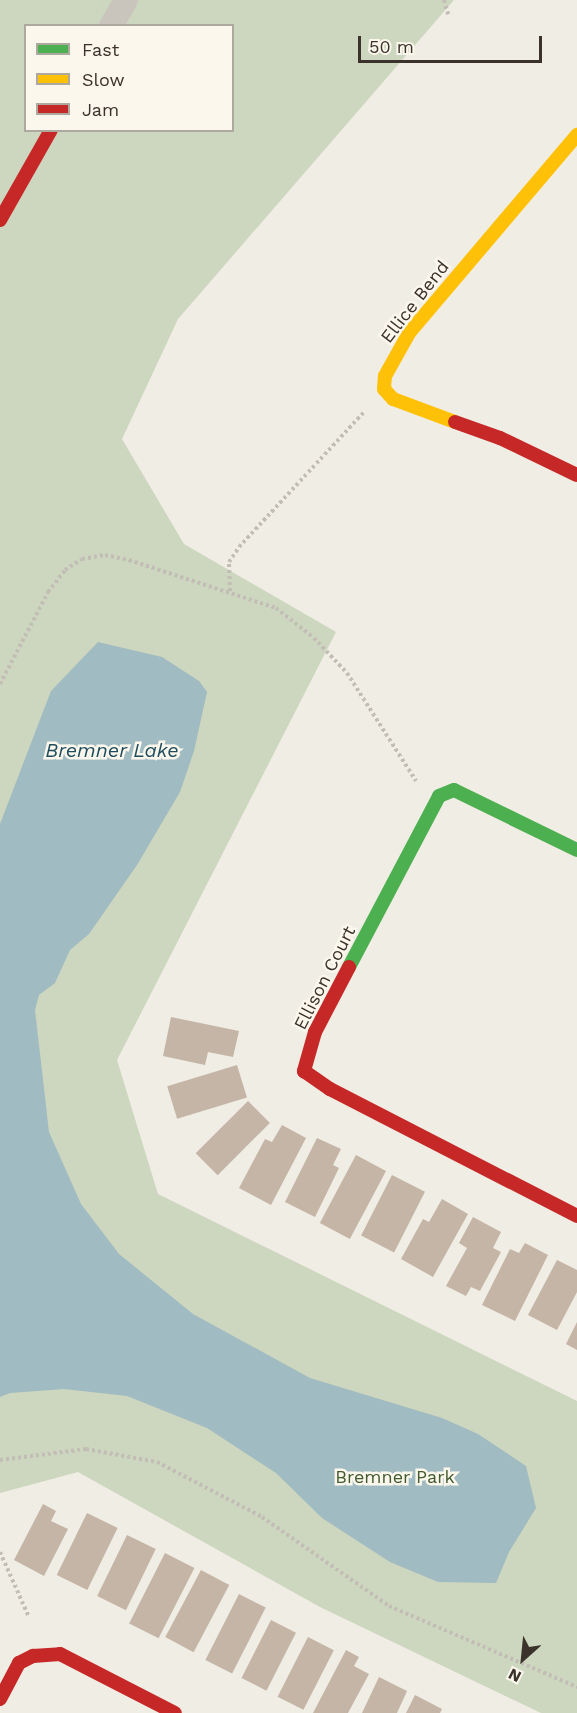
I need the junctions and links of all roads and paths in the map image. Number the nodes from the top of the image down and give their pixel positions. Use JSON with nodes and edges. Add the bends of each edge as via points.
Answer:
{"nodes":[{"id":1,"x":126,"y":0,"type":"edge"},
{"id":2,"x":444,"y":0,"type":"edge"},
{"id":3,"x":448,"y":14,"type":"dead end"},
{"id":4,"x":112,"y":24,"type":"edge"},
{"id":5,"x":50,"y":132,"type":"edge"},
{"id":6,"x":577,"y":135,"type":"edge"},
{"id":7,"x":0,"y":220,"type":"edge"},
{"id":8,"x":384,"y":389,"type":"junction"},
{"id":9,"x":577,"y":475,"type":"edge"},
{"id":10,"x":230,"y":591,"type":"junction"},
{"id":11,"x":0,"y":684,"type":"edge"},
{"id":12,"x":435,"y":805,"type":"junction"},
{"id":13,"x":577,"y":850,"type":"edge"},
{"id":14,"x":577,"y":1216,"type":"edge"},
{"id":15,"x":0,"y":1460,"type":"edge"},
{"id":16,"x":0,"y":1552,"type":"edge"},
{"id":17,"x":29,"y":1617,"type":"dead end"},
{"id":18,"x":577,"y":1687,"type":"edge"},
{"id":19,"x":0,"y":1699,"type":"edge"},
{"id":20,"x":175,"y":1713,"type":"edge"}],
"edges":[{"from":1,"to":4,"type":"street"},
{"from":2,"to":3,"type":"path"},
{"from":5,"to":7,"type":"street"},
{"from":6,"to":8,"type":"street","name":"Ellice Bend","via":[[409,333],[388,369]]},
{"from":8,"to":9,"type":"street","via":[[393,399],[501,438]]},
{"from":8,"to":10,"type":"path","via":[[238,547],[229,562]]},
{"from":10,"to":11,"type":"path","via":[[129,560],[105,555],[82,559],[65,570],[48,592]]},
{"from":10,"to":12,"type":"path","via":[[276,608],[314,638],[347,673],[402,763]]},
{"from":12,"to":13,"type":"street","via":[[439,796],[454,790]]},
{"from":12,"to":14,"type":"street","name":"Ellison Court","via":[[315,1032],[304,1071],[330,1089]]},
{"from":15,"to":18,"type":"path","via":[[86,1449],[158,1462],[262,1517],[388,1606]]},
{"from":16,"to":17,"type":"path"},
{"from":19,"to":20,"type":"street","via":[[19,1663],[48,1653],[60,1654]]}]}
